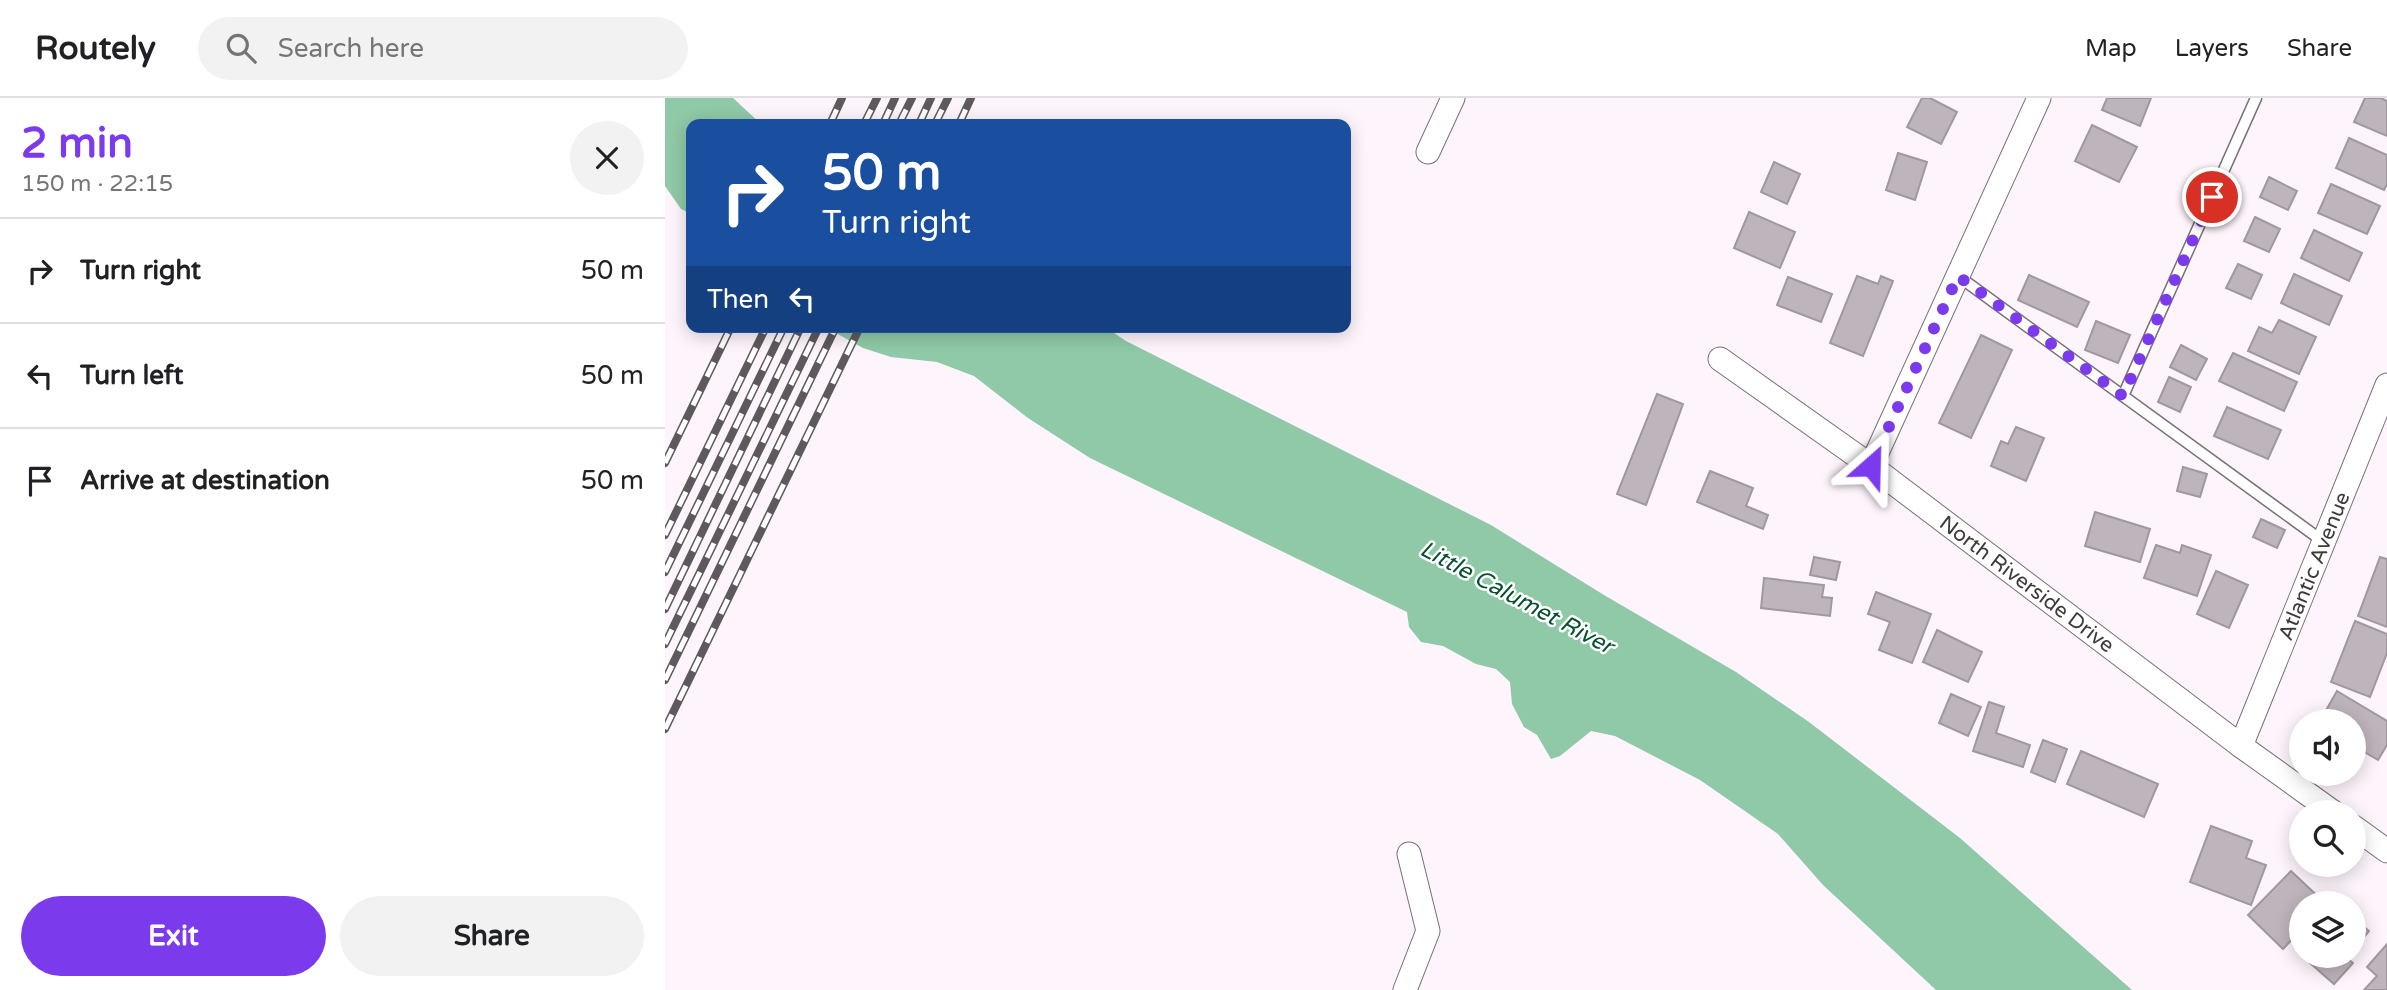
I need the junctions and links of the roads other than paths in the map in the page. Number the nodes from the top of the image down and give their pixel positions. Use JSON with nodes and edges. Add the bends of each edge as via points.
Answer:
{"nodes":[{"id":1,"x":1453,"y":98,"type":"edge"},
{"id":2,"x":2039,"y":98,"type":"edge"},
{"id":3,"x":2256,"y":98,"type":"edge"},
{"id":4,"x":1428,"y":152,"type":"dead end"},
{"id":5,"x":1958,"y":276,"type":"junction"},
{"id":6,"x":1720,"y":359,"type":"dead end"},
{"id":7,"x":2387,"y":385,"type":"edge"},
{"id":8,"x":2123,"y":396,"type":"junction"},
{"id":9,"x":1871,"y":466,"type":"junction"},
{"id":10,"x":2324,"y":542,"type":"junction"},
{"id":11,"x":2241,"y":746,"type":"junction"},
{"id":12,"x":2316,"y":800,"type":"edge"},
{"id":13,"x":2366,"y":836,"type":"edge"},
{"id":14,"x":2387,"y":851,"type":"edge"},
{"id":15,"x":1409,"y":855,"type":"dead end"},
{"id":16,"x":1405,"y":990,"type":"edge"}],
"edges":[{"from":1,"to":4,"type":"street"},
{"from":2,"to":5,"type":"street"},
{"from":3,"to":8,"type":"lane"},
{"from":5,"to":8,"type":"lane"},
{"from":5,"to":9,"type":"street"},
{"from":6,"to":9,"type":"street","name":"North Riverside Drive"},
{"from":7,"to":10,"type":"street","name":"Atlantic Avenue"},
{"from":8,"to":10,"type":"lane"},
{"from":9,"to":11,"type":"street","name":"North Riverside Drive"},
{"from":10,"to":11,"type":"street","name":"Atlantic Avenue"},
{"from":11,"to":12,"type":"street","name":"North Riverside Drive"},
{"from":13,"to":14,"type":"street"},
{"from":15,"to":16,"type":"street","via":[[1428,931]]}]}
